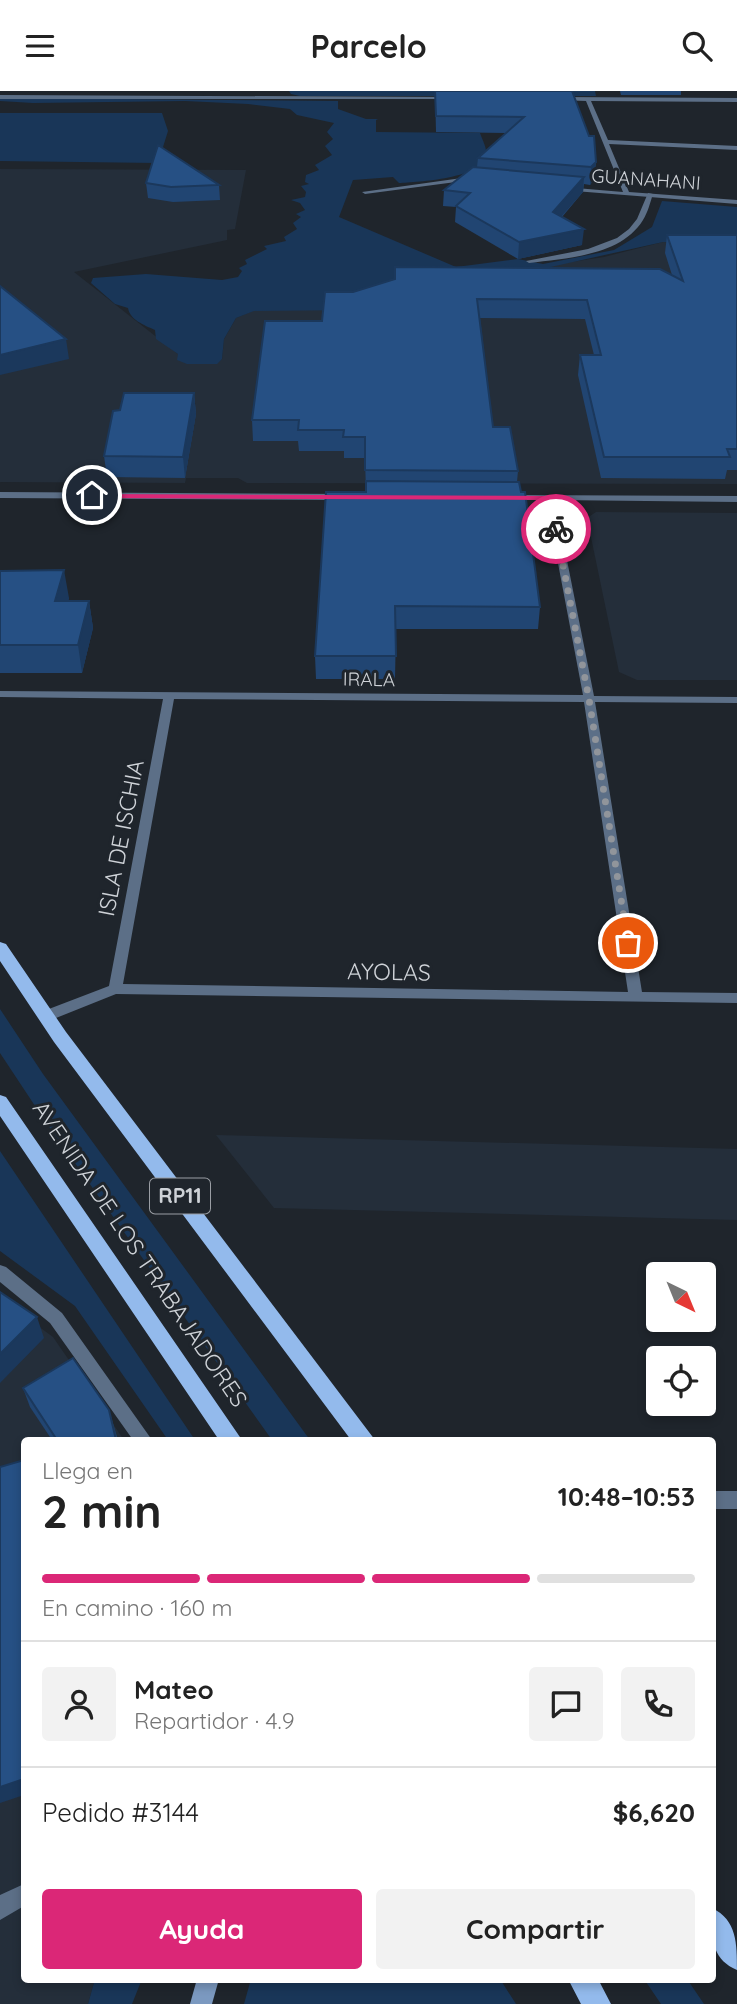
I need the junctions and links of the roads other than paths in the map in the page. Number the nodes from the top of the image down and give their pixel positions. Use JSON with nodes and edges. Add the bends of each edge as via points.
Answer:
{"nodes":[{"id":1,"x":694,"y":91,"type":"edge"},
{"id":2,"x":80,"y":94,"type":"edge"},
{"id":3,"x":281,"y":95,"type":"edge"},
{"id":4,"x":0,"y":97,"type":"edge"},
{"id":5,"x":462,"y":99,"type":"edge"},
{"id":6,"x":546,"y":99,"type":"edge"},
{"id":7,"x":588,"y":99,"type":"junction"},
{"id":8,"x":699,"y":100,"type":"junction"},
{"id":9,"x":737,"y":100,"type":"edge"},
{"id":10,"x":604,"y":142,"type":"junction"},
{"id":11,"x":737,"y":148,"type":"edge"},
{"id":12,"x":482,"y":180,"type":"edge"},
{"id":13,"x":560,"y":188,"type":"edge"},
{"id":14,"x":365,"y":192,"type":"dead end"},
{"id":15,"x":626,"y":192,"type":"junction"},
{"id":16,"x":650,"y":194,"type":"junction"},
{"id":17,"x":737,"y":202,"type":"edge"},
{"id":18,"x":529,"y":261,"type":"edge"},
{"id":19,"x":0,"y":495,"type":"edge"},
{"id":20,"x":356,"y":497,"type":"edge"},
{"id":21,"x":495,"y":497,"type":"edge"},
{"id":22,"x":550,"y":498,"type":"junction"},
{"id":23,"x":737,"y":499,"type":"edge"},
{"id":24,"x":0,"y":694,"type":"edge"},
{"id":25,"x":169,"y":695,"type":"junction"},
{"id":26,"x":589,"y":699,"type":"junction"},
{"id":27,"x":737,"y":699,"type":"edge"},
{"id":28,"x":0,"y":948,"type":"edge"},
{"id":29,"x":115,"y":989,"type":"junction"},
{"id":30,"x":636,"y":998,"type":"junction"},
{"id":31,"x":737,"y":998,"type":"edge"},
{"id":32,"x":46,"y":1016,"type":"junction"},
{"id":33,"x":0,"y":1102,"type":"edge"},
{"id":34,"x":0,"y":1272,"type":"edge"},
{"id":35,"x":141,"y":1437,"type":"edge"},
{"id":36,"x":229,"y":1437,"type":"edge"},
{"id":37,"x":362,"y":1437,"type":"edge"},
{"id":38,"x":716,"y":1500,"type":"edge"},
{"id":39,"x":737,"y":1500,"type":"edge"},
{"id":40,"x":21,"y":1896,"type":"edge"},
{"id":41,"x":1,"y":1906,"type":"edge"},
{"id":42,"x":716,"y":1927,"type":"edge"},
{"id":43,"x":737,"y":1956,"type":"edge"},
{"id":44,"x":207,"y":1983,"type":"edge"},
{"id":45,"x":584,"y":1983,"type":"edge"},
{"id":46,"x":201,"y":2004,"type":"edge"},
{"id":47,"x":597,"y":2004,"type":"edge"}],
"edges":[{"from":1,"to":8,"type":"street"},
{"from":2,"to":3,"type":"street"},
{"from":2,"to":4,"type":"street"},
{"from":3,"to":5,"type":"street"},
{"from":6,"to":7,"type":"street"},
{"from":7,"to":8,"type":"street"},
{"from":7,"to":10,"type":"street"},
{"from":8,"to":9,"type":"street"},
{"from":10,"to":11,"type":"street"},
{"from":10,"to":15,"type":"street"},
{"from":12,"to":14,"type":"street"},
{"from":13,"to":15,"type":"street","name":"GUANAHANI"},
{"from":15,"to":16,"type":"street","name":"GUANAHANI"},
{"from":16,"to":17,"type":"street","name":"GUANAHANI"},
{"from":16,"to":18,"type":"street","via":[[634,228],[610,243]]},
{"from":19,"to":20,"type":"street"},
{"from":21,"to":22,"type":"street"},
{"from":22,"to":23,"type":"street"},
{"from":22,"to":26,"type":"street"},
{"from":24,"to":25,"type":"street","name":"IRALA"},
{"from":25,"to":26,"type":"street","name":"IRALA"},
{"from":25,"to":29,"type":"street","name":"ISLA DE ISCHIA"},
{"from":26,"to":27,"type":"street","name":"IRALA"},
{"from":26,"to":30,"type":"street"},
{"from":28,"to":32,"type":"main road","number":"RP11"},
{"from":29,"to":30,"type":"street","name":"AYOLAS"},
{"from":29,"to":32,"type":"street","name":"AYOLAS"},
{"from":30,"to":31,"type":"street","name":"AYOLAS"},
{"from":32,"to":37,"type":"main road","number":"RP11"},
{"from":33,"to":36,"type":"main road","name":"AVENIDA DE LOS TRABAJADORES"},
{"from":34,"to":35,"type":"street","via":[[57,1318]]},
{"from":38,"to":39,"type":"street"},
{"from":40,"to":41,"type":"street"},
{"from":42,"to":43,"type":"main road"},
{"from":44,"to":46,"type":"main road"},
{"from":45,"to":47,"type":"main road"}]}
